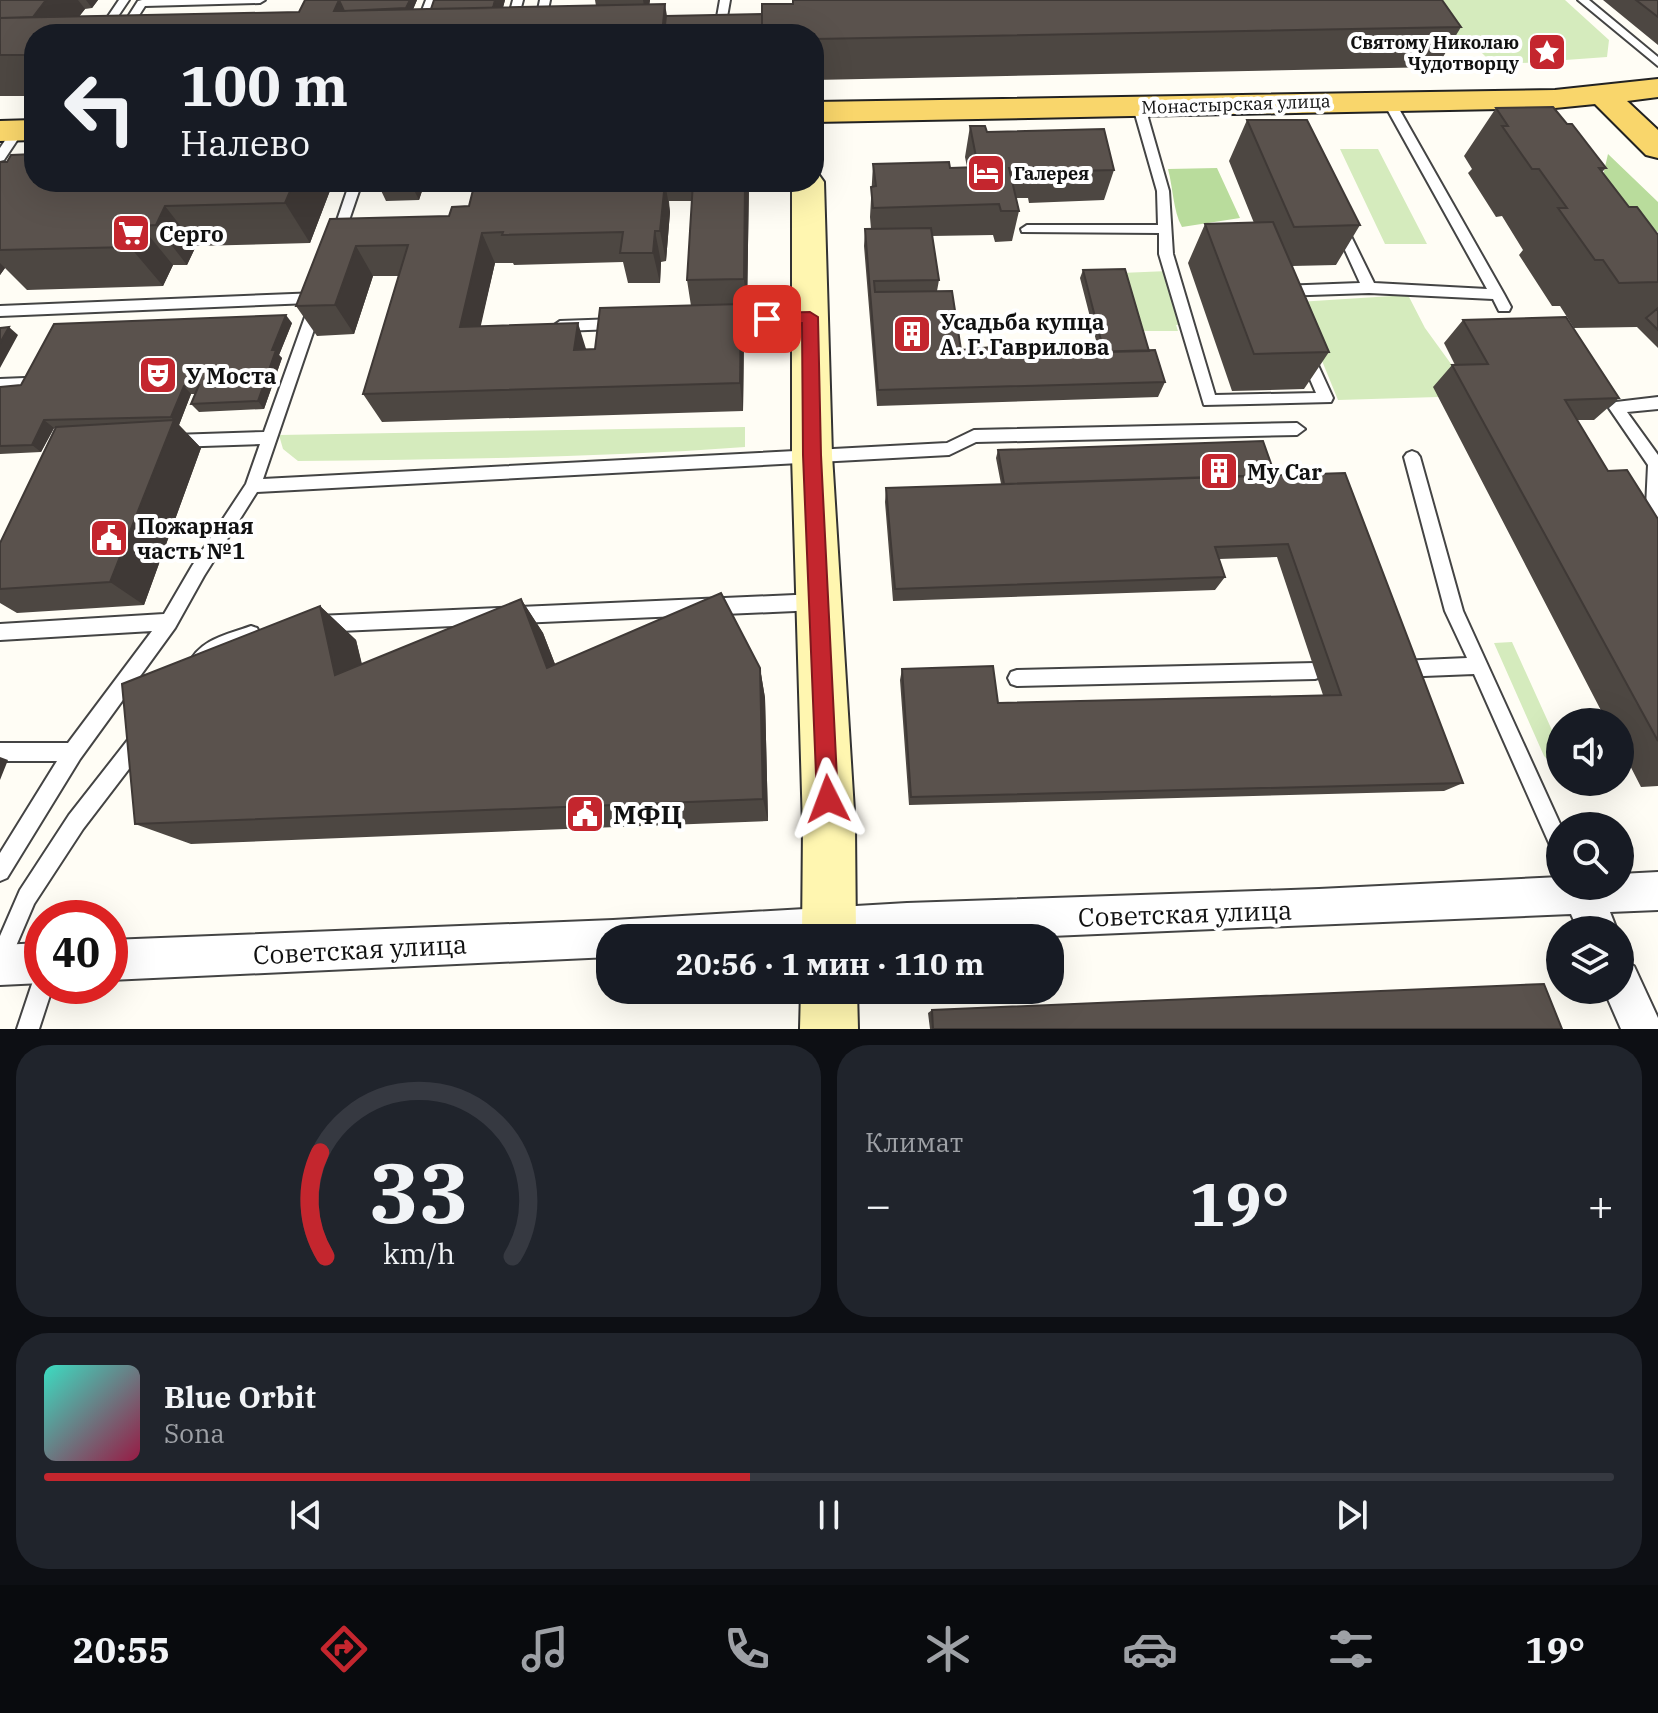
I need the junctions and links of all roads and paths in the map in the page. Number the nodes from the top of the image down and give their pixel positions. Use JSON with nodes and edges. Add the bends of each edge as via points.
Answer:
{"nodes":[{"id":1,"x":124,"y":0,"type":"edge"},
{"id":2,"x":260,"y":0,"type":"edge"},
{"id":3,"x":431,"y":0,"type":"edge"},
{"id":4,"x":518,"y":0,"type":"edge"},
{"id":5,"x":545,"y":0,"type":"edge"},
{"id":6,"x":725,"y":0,"type":"edge"},
{"id":7,"x":1583,"y":0,"type":"edge"},
{"id":8,"x":108,"y":24,"type":"edge"},
{"id":9,"x":128,"y":24,"type":"edge"},
{"id":10,"x":422,"y":24,"type":"edge"},
{"id":11,"x":512,"y":24,"type":"edge"},
{"id":12,"x":540,"y":24,"type":"edge"},
{"id":13,"x":726,"y":24,"type":"edge"},
{"id":14,"x":1658,"y":63,"type":"edge"},
{"id":15,"x":1658,"y":88,"type":"edge"},
{"id":16,"x":1603,"y":95,"type":"junction"},
{"id":17,"x":1388,"y":100,"type":"junction"},
{"id":18,"x":1139,"y":107,"type":"junction"},
{"id":19,"x":824,"y":112,"type":"edge"},
{"id":20,"x":17,"y":130,"type":"edge"},
{"id":21,"x":1658,"y":148,"type":"edge"},
{"id":22,"x":0,"y":157,"type":"edge"},
{"id":23,"x":353,"y":192,"type":"edge"},
{"id":24,"x":808,"y":192,"type":"edge"},
{"id":25,"x":1332,"y":210,"type":"edge"},
{"id":26,"x":1027,"y":229,"type":"dead end"},
{"id":27,"x":1165,"y":229,"type":"junction"},
{"id":28,"x":331,"y":256,"type":"edge"},
{"id":29,"x":1369,"y":288,"type":"junction"},
{"id":30,"x":1284,"y":301,"type":"edge"},
{"id":31,"x":0,"y":311,"type":"edge"},
{"id":32,"x":810,"y":317,"type":"junction"},
{"id":33,"x":714,"y":321,"type":"edge"},
{"id":34,"x":637,"y":324,"type":"edge"},
{"id":35,"x":546,"y":327,"type":"edge"},
{"id":36,"x":1298,"y":336,"type":"edge"},
{"id":37,"x":25,"y":384,"type":"edge"},
{"id":38,"x":0,"y":385,"type":"edge"},
{"id":39,"x":1658,"y":403,"type":"edge"},
{"id":40,"x":1297,"y":429,"type":"dead end"},
{"id":41,"x":268,"y":438,"type":"junction"},
{"id":42,"x":158,"y":442,"type":"edge"},
{"id":43,"x":812,"y":455,"type":"junction"},
{"id":44,"x":1412,"y":457,"type":"dead end"},
{"id":45,"x":1657,"y":465,"type":"edge"},
{"id":46,"x":253,"y":486,"type":"junction"},
{"id":47,"x":1653,"y":529,"type":"edge"},
{"id":48,"x":819,"y":602,"type":"junction"},
{"id":49,"x":169,"y":622,"type":"junction"},
{"id":50,"x":292,"y":625,"type":"edge"},
{"id":51,"x":263,"y":630,"type":"edge"},
{"id":52,"x":0,"y":632,"type":"edge"},
{"id":53,"x":1479,"y":666,"type":"junction"},
{"id":54,"x":1399,"y":669,"type":"edge"},
{"id":55,"x":1315,"y":671,"type":"dead end"},
{"id":56,"x":1017,"y":678,"type":"dead end"},
{"id":57,"x":181,"y":686,"type":"edge"},
{"id":58,"x":152,"y":723,"type":"edge"},
{"id":59,"x":0,"y":752,"type":"edge"},
{"id":60,"x":73,"y":752,"type":"junction"},
{"id":61,"x":1546,"y":814,"type":"edge"},
{"id":62,"x":0,"y":871,"type":"edge"},
{"id":63,"x":1634,"y":891,"type":"edge"},
{"id":64,"x":1658,"y":891,"type":"edge"},
{"id":65,"x":1546,"y":892,"type":"edge"},
{"id":66,"x":829,"y":924,"type":"edge"},
{"id":67,"x":893,"y":924,"type":"edge"},
{"id":68,"x":596,"y":939,"type":"edge"},
{"id":69,"x":128,"y":959,"type":"edge"},
{"id":70,"x":0,"y":963,"type":"edge"},
{"id":71,"x":24,"y":963,"type":"edge"},
{"id":72,"x":36,"y":1004,"type":"edge"},
{"id":73,"x":829,"y":1004,"type":"edge"},
{"id":74,"x":1631,"y":1004,"type":"edge"},
{"id":75,"x":28,"y":1029,"type":"edge"},
{"id":76,"x":829,"y":1029,"type":"edge"},
{"id":77,"x":1642,"y":1029,"type":"edge"}],
"edges":[{"from":1,"to":8,"type":"lane"},
{"from":2,"to":9,"type":"lane","via":[[142,3]]},
{"from":3,"to":10,"type":"lane"},
{"from":4,"to":11,"type":"lane"},
{"from":5,"to":12,"type":"lane"},
{"from":6,"to":13,"type":"lane"},
{"from":7,"to":14,"type":"lane"},
{"from":15,"to":16,"type":"main road","name":"Монастырская улица"},
{"from":16,"to":17,"type":"main road","name":"Монастырская улица"},
{"from":16,"to":21,"type":"main road"},
{"from":17,"to":18,"type":"main road","name":"Монастырская улица","via":[[1280,108]]},
{"from":17,"to":29,"type":"lane","via":[[1501,301]]},
{"from":18,"to":19,"type":"main road","name":"Монастырская улица"},
{"from":18,"to":27,"type":"lane","via":[[1163,191]]},
{"from":20,"to":22,"type":"lane"},
{"from":23,"to":28,"type":"lane"},
{"from":24,"to":32,"type":"street"},
{"from":25,"to":29,"type":"lane"},
{"from":26,"to":27,"type":"lane"},
{"from":27,"to":36,"type":"lane","via":[[1166,254],[1209,401],[1326,398]]},
{"from":29,"to":30,"type":"lane","via":[[1280,291]]},
{"from":31,"to":41,"type":"lane","via":[[320,291]]},
{"from":32,"to":33,"type":"lane"},
{"from":32,"to":43,"type":"street"},
{"from":34,"to":35,"type":"lane"},
{"from":37,"to":38,"type":"lane"},
{"from":39,"to":45,"type":"lane","via":[[1616,408]]},
{"from":40,"to":43,"type":"lane","via":[[974,436],[949,449]]},
{"from":41,"to":42,"type":"lane"},
{"from":41,"to":46,"type":"lane"},
{"from":43,"to":46,"type":"lane"},
{"from":43,"to":48,"type":"street"},
{"from":44,"to":53,"type":"lane","via":[[1454,611]]},
{"from":45,"to":47,"type":"lane"},
{"from":46,"to":49,"type":"lane"},
{"from":48,"to":50,"type":"lane"},
{"from":48,"to":66,"type":"street"},
{"from":49,"to":52,"type":"lane"},
{"from":49,"to":60,"type":"lane"},
{"from":51,"to":57,"type":"lane","via":[[210,649]]},
{"from":53,"to":54,"type":"lane"},
{"from":53,"to":61,"type":"lane"},
{"from":55,"to":56,"type":"lane"},
{"from":58,"to":70,"type":"lane","via":[[51,859],[27,897]]},
{"from":59,"to":60,"type":"lane"},
{"from":60,"to":62,"type":"lane"},
{"from":63,"to":64,"type":"street","name":"Советская улица"},
{"from":65,"to":67,"type":"street","name":"Советская улица","via":[[1319,908]]},
{"from":68,"to":69,"type":"street","name":"Советская улица"},
{"from":70,"to":71,"type":"street"},
{"from":72,"to":75,"type":"lane"},
{"from":73,"to":76,"type":"street"},
{"from":74,"to":77,"type":"street"}]}
